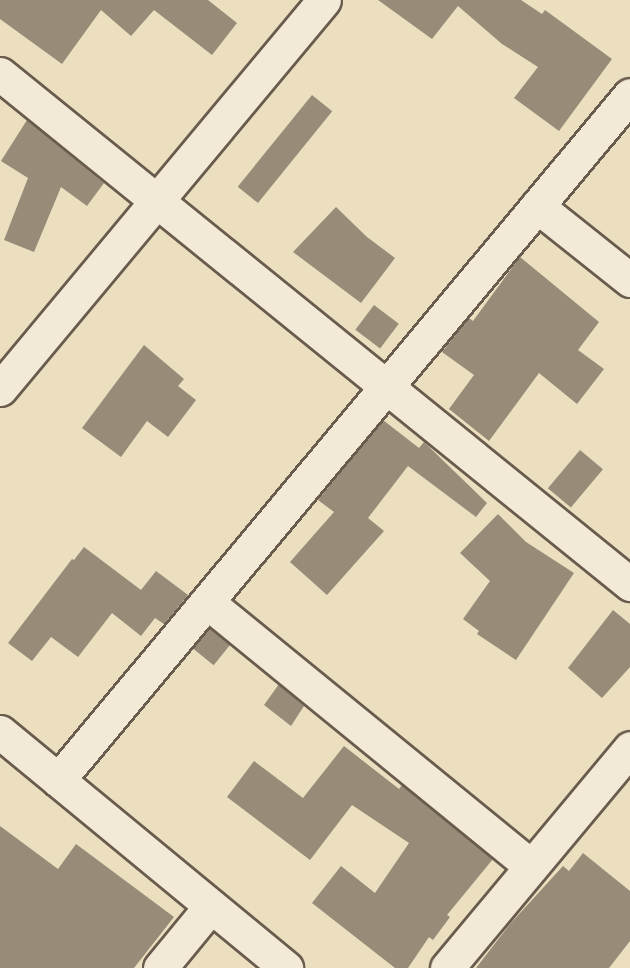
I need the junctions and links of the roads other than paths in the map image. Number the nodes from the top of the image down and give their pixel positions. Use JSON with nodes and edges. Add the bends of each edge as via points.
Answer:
{"nodes":[{"id":1,"x":324,"y":0,"type":"edge"},
{"id":2,"x":0,"y":74,"type":"edge"},
{"id":3,"x":630,"y":95,"type":"edge"},
{"id":4,"x":157,"y":201,"type":"junction"},
{"id":5,"x":537,"y":206,"type":"junction"},
{"id":6,"x":630,"y":280,"type":"edge"},
{"id":7,"x":387,"y":387,"type":"junction"},
{"id":8,"x":0,"y":389,"type":"edge"},
{"id":9,"x":630,"y":584,"type":"edge"},
{"id":10,"x":207,"y":602,"type":"junction"},
{"id":11,"x":0,"y":732,"type":"edge"},
{"id":12,"x":630,"y":748,"type":"edge"},
{"id":13,"x":58,"y":780,"type":"junction"},
{"id":14,"x":531,"y":866,"type":"junction"},
{"id":15,"x":211,"y":906,"type":"junction"},
{"id":16,"x":160,"y":968,"type":"edge"},
{"id":17,"x":286,"y":968,"type":"edge"},
{"id":18,"x":447,"y":968,"type":"edge"}],
"edges":[{"from":1,"to":4,"type":"street"},
{"from":2,"to":4,"type":"street"},
{"from":3,"to":5,"type":"street"},
{"from":4,"to":7,"type":"street"},
{"from":4,"to":8,"type":"street"},
{"from":5,"to":6,"type":"street"},
{"from":5,"to":7,"type":"street"},
{"from":7,"to":9,"type":"street"},
{"from":7,"to":10,"type":"street"},
{"from":10,"to":13,"type":"street"},
{"from":10,"to":14,"type":"street"},
{"from":11,"to":13,"type":"street"},
{"from":12,"to":14,"type":"street"},
{"from":13,"to":15,"type":"street"},
{"from":14,"to":18,"type":"street"},
{"from":15,"to":16,"type":"street"},
{"from":15,"to":17,"type":"street"}]}
